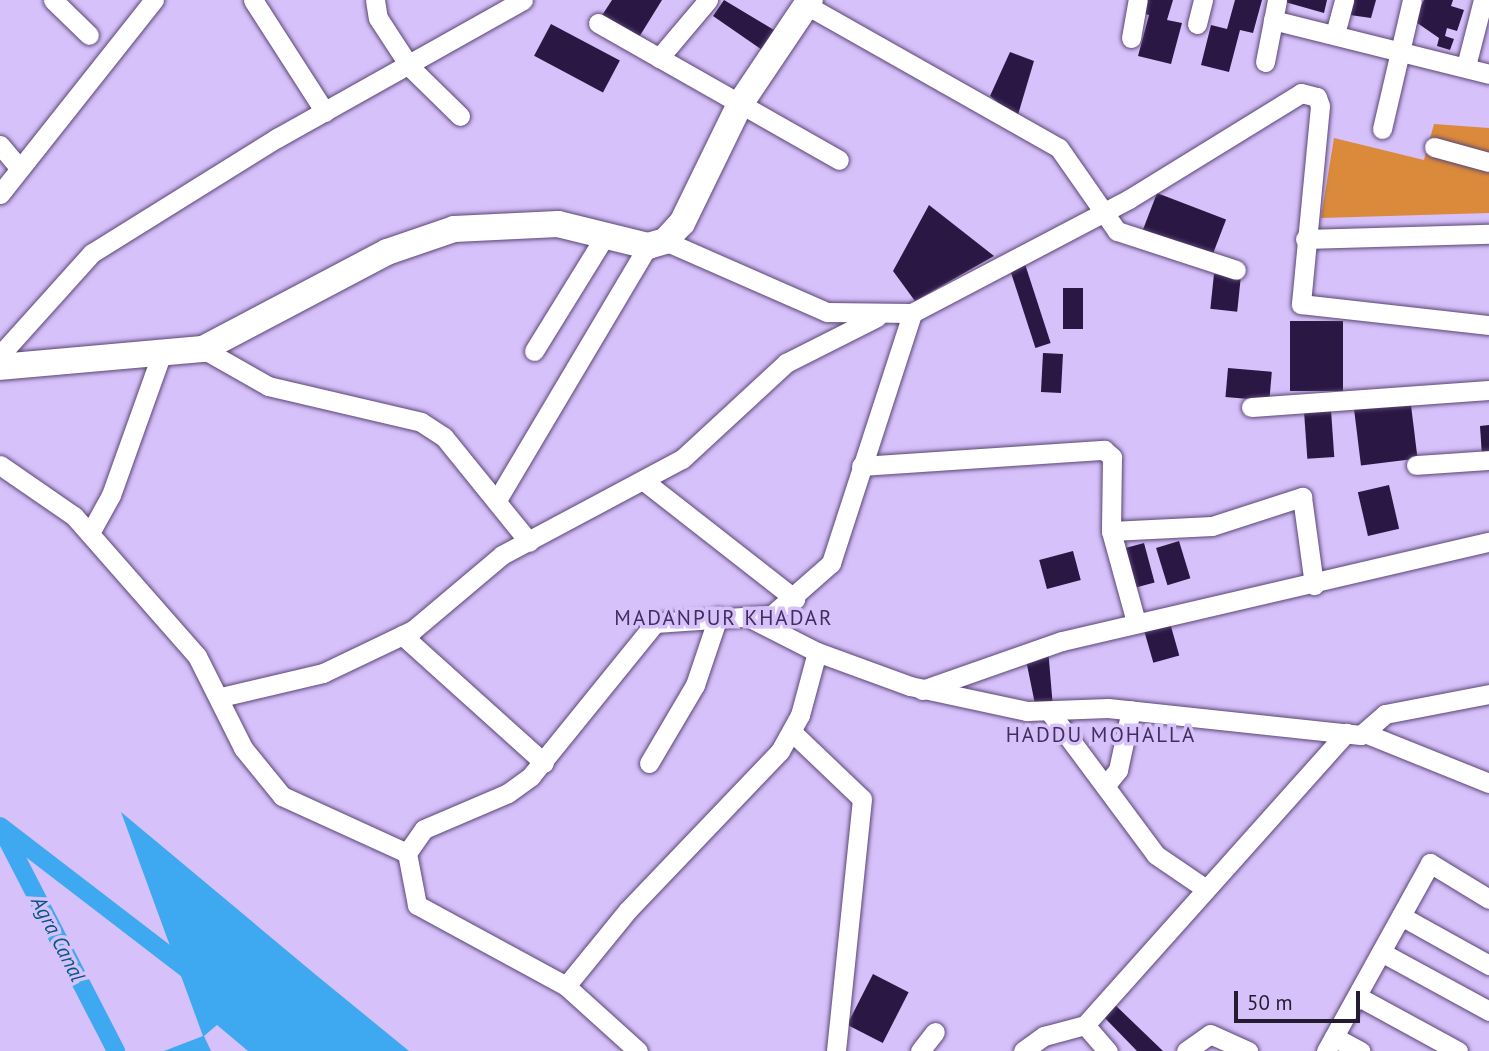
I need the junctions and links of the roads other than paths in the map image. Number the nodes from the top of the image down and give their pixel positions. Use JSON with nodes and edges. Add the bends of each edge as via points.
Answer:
{"nodes":[{"id":1,"x":53,"y":0,"type":"edge"},
{"id":2,"x":154,"y":0,"type":"edge"},
{"id":3,"x":253,"y":0,"type":"edge"},
{"id":4,"x":375,"y":0,"type":"edge"},
{"id":5,"x":523,"y":0,"type":"edge"},
{"id":6,"x":708,"y":0,"type":"edge"},
{"id":7,"x":1138,"y":0,"type":"edge"},
{"id":8,"x":1203,"y":0,"type":"edge"},
{"id":9,"x":1277,"y":0,"type":"edge"},
{"id":10,"x":1343,"y":0,"type":"edge"},
{"id":11,"x":1412,"y":0,"type":"edge"},
{"id":12,"x":1483,"y":0,"type":"edge"},
{"id":13,"x":809,"y":3,"type":"edge"},
{"id":14,"x":1273,"y":20,"type":"junction"},
{"id":15,"x":598,"y":23,"type":"dead end"},
{"id":16,"x":1197,"y":24,"type":"dead end"},
{"id":17,"x":1335,"y":34,"type":"junction"},
{"id":18,"x":89,"y":35,"type":"dead end"},
{"id":19,"x":1131,"y":38,"type":"dead end"},
{"id":20,"x":1401,"y":49,"type":"junction"},
{"id":21,"x":659,"y":58,"type":"junction"},
{"id":22,"x":1265,"y":62,"type":"dead end"},
{"id":23,"x":410,"y":66,"type":"junction"},
{"id":24,"x":1466,"y":66,"type":"junction"},
{"id":25,"x":1489,"y":75,"type":"edge"},
{"id":26,"x":740,"y":104,"type":"junction"},
{"id":27,"x":325,"y":112,"type":"junction"},
{"id":28,"x":460,"y":116,"type":"dead end"},
{"id":29,"x":1382,"y":129,"type":"dead end"},
{"id":30,"x":0,"y":145,"type":"edge"},
{"id":31,"x":1434,"y":147,"type":"dead end"},
{"id":32,"x":839,"y":160,"type":"dead end"},
{"id":33,"x":1489,"y":162,"type":"edge"},
{"id":34,"x":19,"y":168,"type":"junction"},
{"id":35,"x":0,"y":194,"type":"edge"},
{"id":36,"x":1106,"y":211,"type":"junction"},
{"id":37,"x":1489,"y":234,"type":"edge"},
{"id":38,"x":605,"y":236,"type":"junction"},
{"id":39,"x":1305,"y":239,"type":"junction"},
{"id":40,"x":657,"y":244,"type":"junction"},
{"id":41,"x":1236,"y":270,"type":"dead end"},
{"id":42,"x":912,"y":313,"type":"junction"},
{"id":43,"x":877,"y":317,"type":"junction"},
{"id":44,"x":1489,"y":325,"type":"edge"},
{"id":45,"x":203,"y":349,"type":"junction"},
{"id":46,"x":534,"y":351,"type":"dead end"},
{"id":47,"x":0,"y":355,"type":"edge"},
{"id":48,"x":161,"y":355,"type":"junction"},
{"id":49,"x":0,"y":367,"type":"edge"},
{"id":50,"x":1489,"y":390,"type":"edge"},
{"id":51,"x":1251,"y":407,"type":"dead end"},
{"id":52,"x":1489,"y":460,"type":"edge"},
{"id":53,"x":0,"y":465,"type":"edge"},
{"id":54,"x":1416,"y":465,"type":"dead end"},
{"id":55,"x":861,"y":466,"type":"junction"},
{"id":56,"x":644,"y":481,"type":"junction"},
{"id":57,"x":496,"y":500,"type":"junction"},
{"id":58,"x":1111,"y":531,"type":"junction"},
{"id":59,"x":90,"y":533,"type":"junction"},
{"id":60,"x":529,"y":542,"type":"junction"},
{"id":61,"x":1489,"y":542,"type":"edge"},
{"id":62,"x":1314,"y":585,"type":"junction"},
{"id":63,"x":794,"y":599,"type":"junction"},
{"id":64,"x":718,"y":617,"type":"junction"},
{"id":65,"x":750,"y":618,"type":"junction"},
{"id":66,"x":1136,"y":622,"type":"junction"},
{"id":67,"x":402,"y":635,"type":"junction"},
{"id":68,"x":817,"y":652,"type":"junction"},
{"id":69,"x":922,"y":690,"type":"junction"},
{"id":70,"x":1489,"y":694,"type":"edge"},
{"id":71,"x":221,"y":697,"type":"junction"},
{"id":72,"x":1130,"y":710,"type":"junction"},
{"id":73,"x":1049,"y":711,"type":"junction"},
{"id":74,"x":793,"y":733,"type":"junction"},
{"id":75,"x":1346,"y":733,"type":"junction"},
{"id":76,"x":1367,"y":734,"type":"junction"},
{"id":77,"x":544,"y":763,"type":"junction"},
{"id":78,"x":649,"y":763,"type":"dead end"},
{"id":79,"x":1489,"y":783,"type":"edge"},
{"id":80,"x":1105,"y":786,"type":"junction"},
{"id":81,"x":407,"y":853,"type":"junction"},
{"id":82,"x":1206,"y":889,"type":"junction"},
{"id":83,"x":1489,"y":899,"type":"edge"},
{"id":84,"x":1401,"y":916,"type":"junction"},
{"id":85,"x":1381,"y":952,"type":"junction"},
{"id":86,"x":1489,"y":965,"type":"edge"},
{"id":87,"x":566,"y":986,"type":"junction"},
{"id":88,"x":1357,"y":996,"type":"junction"},
{"id":89,"x":1489,"y":1011,"type":"edge"},
{"id":90,"x":1085,"y":1025,"type":"junction"},
{"id":91,"x":935,"y":1032,"type":"dead end"},
{"id":92,"x":1330,"y":1044,"type":"edge"},
{"id":93,"x":638,"y":1051,"type":"edge"},
{"id":94,"x":836,"y":1051,"type":"edge"},
{"id":95,"x":920,"y":1051,"type":"edge"},
{"id":96,"x":1023,"y":1051,"type":"edge"},
{"id":97,"x":1108,"y":1051,"type":"edge"},
{"id":98,"x":1186,"y":1051,"type":"edge"},
{"id":99,"x":1248,"y":1051,"type":"edge"},
{"id":100,"x":1360,"y":1051,"type":"edge"},
{"id":101,"x":1458,"y":1051,"type":"edge"}],
"edges":[{"from":1,"to":18,"type":"street"},
{"from":2,"to":34,"type":"street"},
{"from":3,"to":27,"type":"street"},
{"from":4,"to":23,"type":"street","via":[[378,18]]},
{"from":5,"to":23,"type":"street"},
{"from":6,"to":21,"type":"street"},
{"from":7,"to":19,"type":"street"},
{"from":8,"to":16,"type":"street"},
{"from":9,"to":14,"type":"street"},
{"from":10,"to":17,"type":"street"},
{"from":11,"to":20,"type":"street"},
{"from":12,"to":24,"type":"street"},
{"from":13,"to":26,"type":"street"},
{"from":13,"to":36,"type":"street","via":[[1059,148]]},
{"from":14,"to":17,"type":"street"},
{"from":14,"to":22,"type":"street"},
{"from":15,"to":21,"type":"street"},
{"from":17,"to":20,"type":"street"},
{"from":20,"to":24,"type":"street"},
{"from":20,"to":29,"type":"street"},
{"from":21,"to":26,"type":"street"},
{"from":23,"to":27,"type":"street"},
{"from":23,"to":28,"type":"street"},
{"from":24,"to":25,"type":"street"},
{"from":26,"to":32,"type":"street"},
{"from":26,"to":40,"type":"street","via":[[682,223]]},
{"from":27,"to":47,"type":"street","via":[[92,253]]},
{"from":30,"to":34,"type":"street"},
{"from":31,"to":33,"type":"street"},
{"from":34,"to":35,"type":"street"},
{"from":36,"to":39,"type":"street","via":[[1301,93],[1317,97],[1320,107]]},
{"from":36,"to":41,"type":"street","via":[[1117,231]]},
{"from":36,"to":42,"type":"street"},
{"from":37,"to":39,"type":"street"},
{"from":38,"to":40,"type":"street"},
{"from":38,"to":45,"type":"street","via":[[558,224],[444,232],[387,252]]},
{"from":38,"to":46,"type":"street"},
{"from":39,"to":44,"type":"street","via":[[1298,296],[1309,309]]},
{"from":40,"to":43,"type":"street","via":[[804,304]]},
{"from":40,"to":57,"type":"street"},
{"from":42,"to":43,"type":"street"},
{"from":42,"to":55,"type":"street"},
{"from":43,"to":56,"type":"street","via":[[786,363],[682,459]]},
{"from":45,"to":48,"type":"street"},
{"from":45,"to":57,"type":"street","via":[[268,386],[421,422],[444,438]]},
{"from":48,"to":49,"type":"street"},
{"from":48,"to":59,"type":"street","via":[[111,495]]},
{"from":50,"to":51,"type":"street"},
{"from":52,"to":54,"type":"street"},
{"from":53,"to":59,"type":"street","via":[[49,495]]},
{"from":55,"to":58,"type":"street","via":[[1104,450],[1112,457]]},
{"from":55,"to":63,"type":"street","via":[[838,552]]},
{"from":56,"to":60,"type":"street"},
{"from":56,"to":63,"type":"street"},
{"from":57,"to":60,"type":"street"},
{"from":58,"to":62,"type":"street","via":[[1212,526],[1302,497]]},
{"from":58,"to":66,"type":"street"},
{"from":59,"to":71,"type":"street","via":[[197,656]]},
{"from":60,"to":67,"type":"street","via":[[457,588]]},
{"from":61,"to":62,"type":"street"},
{"from":62,"to":66,"type":"street"},
{"from":63,"to":65,"type":"street","via":[[772,615]]},
{"from":64,"to":65,"type":"street"},
{"from":64,"to":77,"type":"street","via":[[655,623]]},
{"from":64,"to":78,"type":"street","via":[[695,685]]},
{"from":65,"to":68,"type":"street"},
{"from":66,"to":69,"type":"street"},
{"from":67,"to":71,"type":"street","via":[[323,673]]},
{"from":67,"to":77,"type":"street"},
{"from":68,"to":69,"type":"street"},
{"from":68,"to":74,"type":"street"},
{"from":69,"to":73,"type":"street"},
{"from":70,"to":76,"type":"street","via":[[1385,714]]},
{"from":71,"to":81,"type":"street","via":[[243,748],[282,796]]},
{"from":72,"to":73,"type":"street"},
{"from":72,"to":75,"type":"street"},
{"from":72,"to":80,"type":"street","via":[[1118,770]]},
{"from":73,"to":80,"type":"street"},
{"from":74,"to":87,"type":"street"},
{"from":74,"to":94,"type":"street","via":[[862,799]]},
{"from":75,"to":76,"type":"street"},
{"from":75,"to":82,"type":"street"},
{"from":76,"to":79,"type":"street"},
{"from":77,"to":81,"type":"street","via":[[508,793],[424,829]]},
{"from":80,"to":82,"type":"street","via":[[1156,855]]},
{"from":81,"to":87,"type":"street","via":[[417,905]]},
{"from":82,"to":90,"type":"street"},
{"from":83,"to":84,"type":"street","via":[[1430,863]]},
{"from":84,"to":85,"type":"street"},
{"from":84,"to":86,"type":"street"},
{"from":85,"to":88,"type":"street"},
{"from":85,"to":89,"type":"street"},
{"from":87,"to":93,"type":"street"},
{"from":88,"to":92,"type":"street"},
{"from":88,"to":101,"type":"street"},
{"from":90,"to":96,"type":"street","via":[[1044,1036]]},
{"from":90,"to":97,"type":"street"},
{"from":91,"to":95,"type":"street"},
{"from":92,"to":100,"type":"street"},
{"from":98,"to":99,"type":"street","via":[[1210,1034]]}]}
